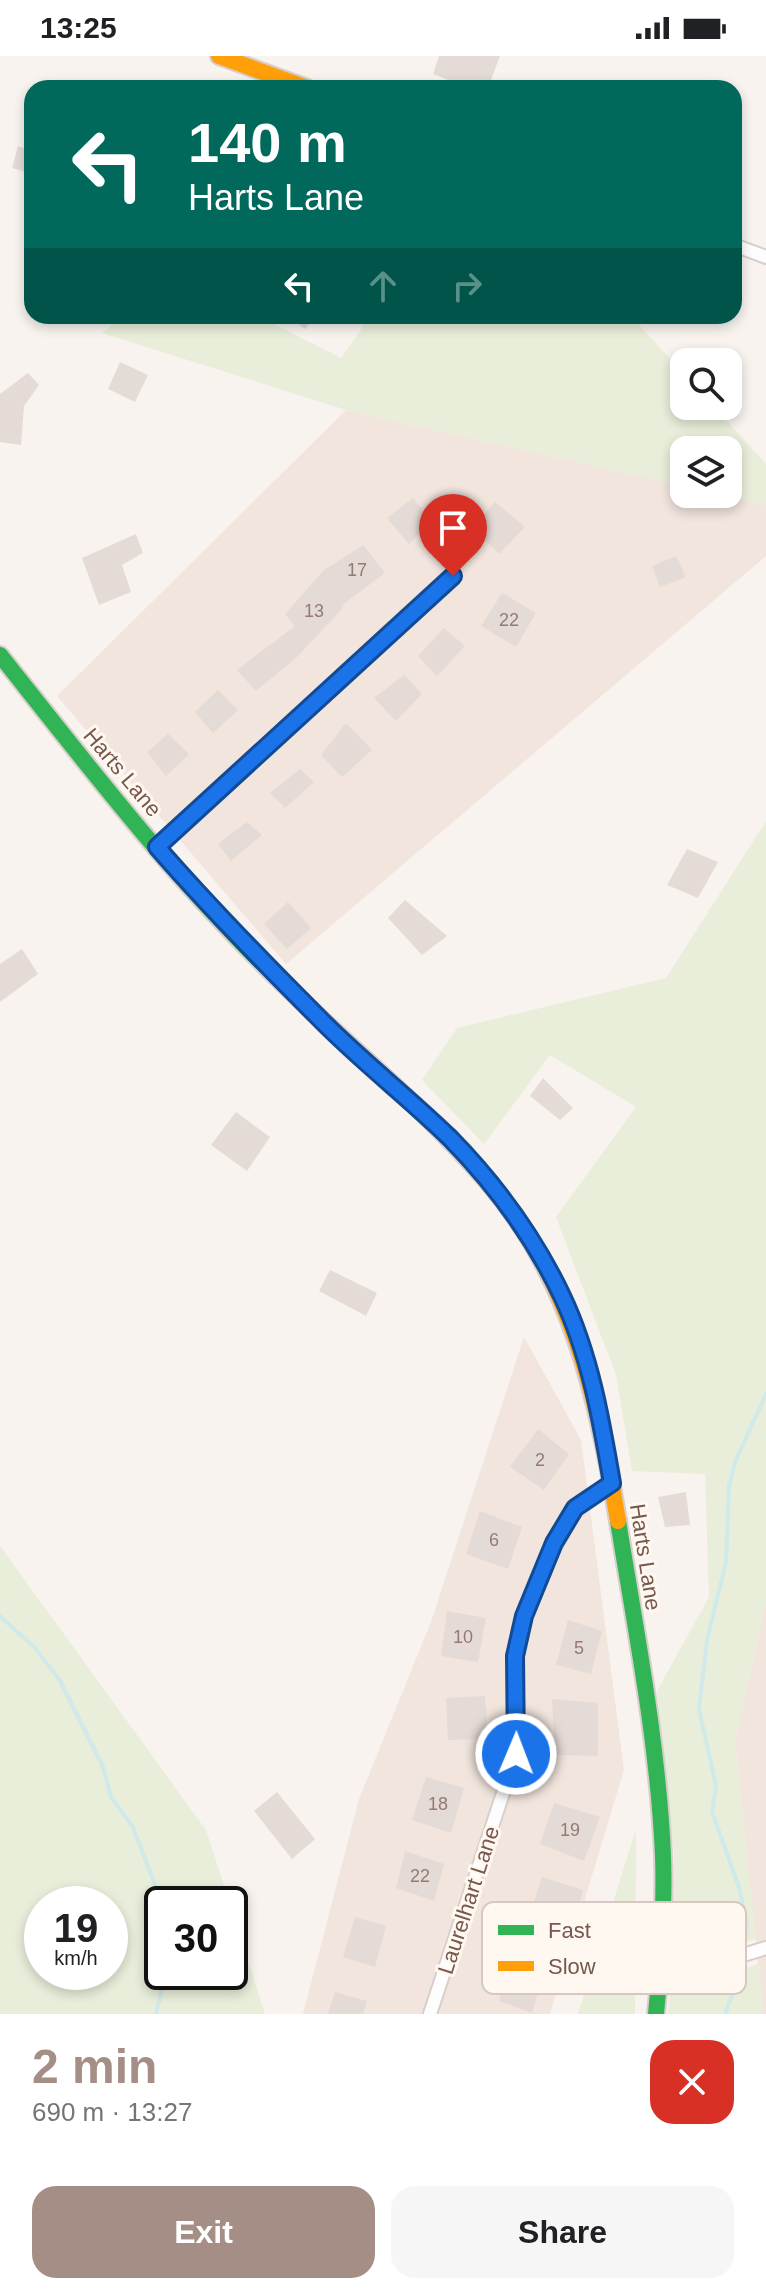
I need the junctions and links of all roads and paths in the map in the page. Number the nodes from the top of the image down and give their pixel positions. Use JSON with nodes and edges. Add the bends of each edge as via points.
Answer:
{"nodes":[{"id":1,"x":219,"y":56,"type":"edge"},
{"id":2,"x":285,"y":80,"type":"edge"},
{"id":3,"x":742,"y":248,"type":"edge"},
{"id":4,"x":766,"y":257,"type":"edge"},
{"id":5,"x":453,"y":576,"type":"dead end"},
{"id":6,"x":0,"y":655,"type":"edge"},
{"id":7,"x":157,"y":847,"type":"junction"},
{"id":8,"x":612,"y":1483,"type":"junction"},
{"id":9,"x":662,"y":1902,"type":"edge"},
{"id":10,"x":766,"y":1948,"type":"edge"},
{"id":11,"x":746,"y":1954,"type":"edge"},
{"id":12,"x":658,"y":1994,"type":"edge"},
{"id":13,"x":430,"y":2014,"type":"edge"},
{"id":14,"x":656,"y":2014,"type":"edge"}],
"edges":[{"from":1,"to":2,"type":"street"},
{"from":3,"to":4,"type":"street"},
{"from":5,"to":7,"type":"street"},
{"from":6,"to":7,"type":"street","name":"Harts Lane"},
{"from":7,"to":8,"type":"street","name":"Harts Lane","via":[[251,951],[449,1138],[508,1206],[544,1261],[574,1325],[593,1382]]},
{"from":8,"to":9,"type":"street","name":"Harts Lane","via":[[658,1785]]},
{"from":8,"to":13,"type":"street","name":"Laurelhart Lane","via":[[575,1508],[554,1543],[524,1616],[515,1656],[516,1754]]},
{"from":10,"to":11,"type":"street"},
{"from":12,"to":14,"type":"street","name":"Harts Lane"}]}
